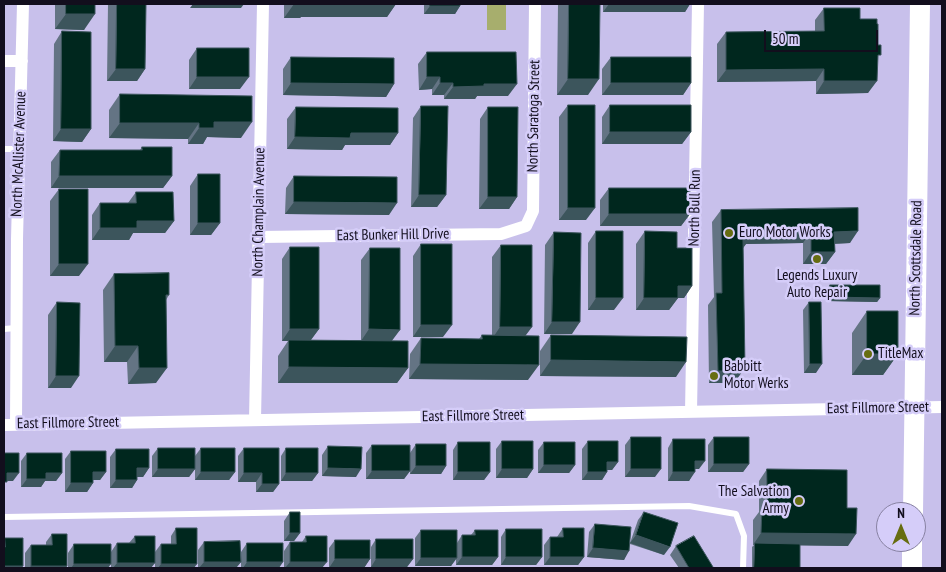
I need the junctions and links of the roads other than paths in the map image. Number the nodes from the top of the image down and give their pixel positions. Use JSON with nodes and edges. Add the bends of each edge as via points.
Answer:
{"nodes":[{"id":1,"x":23,"y":4,"type":"edge"},
{"id":2,"x":263,"y":4,"type":"edge"},
{"id":3,"x":535,"y":4,"type":"edge"},
{"id":4,"x":698,"y":4,"type":"edge"},
{"id":5,"x":920,"y":4,"type":"edge"},
{"id":6,"x":4,"y":61,"type":"edge"},
{"id":7,"x":22,"y":61,"type":"junction"},
{"id":8,"x":19,"y":148,"type":"junction"},
{"id":9,"x":4,"y":149,"type":"edge"},
{"id":10,"x":526,"y":226,"type":"joint"},
{"id":11,"x":259,"y":237,"type":"junction"},
{"id":12,"x":10,"y":239,"type":"edge"},
{"id":13,"x":10,"y":328,"type":"edge"},
{"id":14,"x":913,"y":407,"type":"junction"},
{"id":15,"x":942,"y":407,"type":"edge"},
{"id":16,"x":691,"y":412,"type":"junction"},
{"id":17,"x":255,"y":420,"type":"junction"},
{"id":18,"x":10,"y":424,"type":"edge"},
{"id":19,"x":913,"y":502,"type":"edge"},
{"id":20,"x":4,"y":517,"type":"edge"},
{"id":21,"x":912,"y":552,"type":"edge"},
{"id":22,"x":743,"y":568,"type":"edge"},
{"id":23,"x":912,"y":568,"type":"edge"}],
"edges":[{"from":1,"to":7,"type":"street","name":"North McAllister Avenue"},
{"from":2,"to":11,"type":"street","name":"North Champlain Avenue"},
{"from":3,"to":10,"type":"street","name":"North Saratoga Street","via":[[533,211]]},
{"from":4,"to":16,"type":"street","name":"North Bull Run"},
{"from":5,"to":14,"type":"main road","name":"North Scottsdale Road"},
{"from":6,"to":7,"type":"street"},
{"from":7,"to":8,"type":"street","name":"North McAllister Avenue"},
{"from":8,"to":9,"type":"lane"},
{"from":8,"to":12,"type":"street","name":"North McAllister Avenue"},
{"from":10,"to":11,"type":"street","name":"East Bunker Hill Drive","via":[[501,234]]},
{"from":11,"to":17,"type":"street","name":"North Champlain Avenue"},
{"from":12,"to":13,"type":"street","name":"North McAllister Avenue"},
{"from":13,"to":18,"type":"street","name":"North McAllister Avenue"},
{"from":14,"to":15,"type":"street","name":"East Fillmore Street"},
{"from":14,"to":16,"type":"street","name":"East Fillmore Street"},
{"from":14,"to":19,"type":"main road","name":"North Scottsdale Road"},
{"from":16,"to":17,"type":"street","name":"East Fillmore Street"},
{"from":17,"to":18,"type":"street","name":"East Fillmore Street"},
{"from":20,"to":22,"type":"lane","via":[[690,506],[736,514],[744,536]]},
{"from":21,"to":23,"type":"main road"}]}
